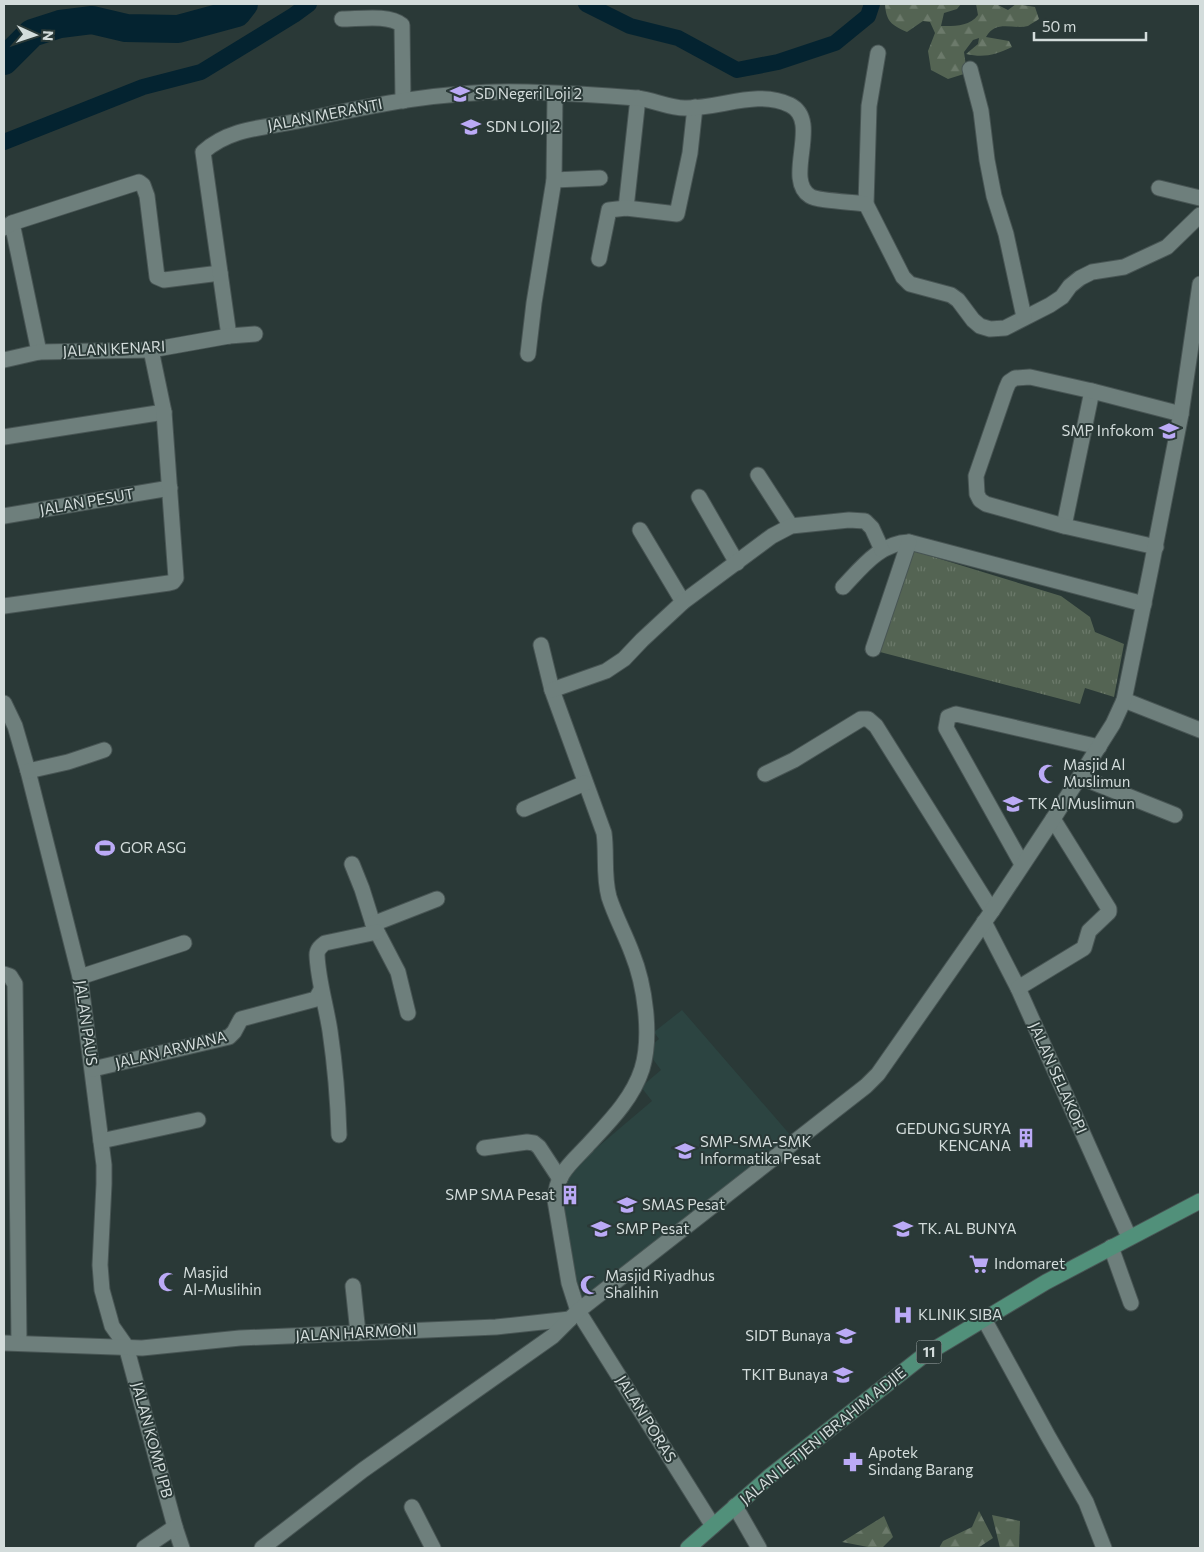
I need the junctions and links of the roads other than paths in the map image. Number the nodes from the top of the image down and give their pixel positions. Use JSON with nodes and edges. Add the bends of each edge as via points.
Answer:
{"nodes":[{"id":1,"x":342,"y":19,"type":"dead end"},
{"id":2,"x":878,"y":53,"type":"dead end"},
{"id":3,"x":970,"y":69,"type":"dead end"},
{"id":4,"x":555,"y":94,"type":"junction"},
{"id":5,"x":638,"y":98,"type":"junction"},
{"id":6,"x":403,"y":101,"type":"junction"},
{"id":7,"x":695,"y":108,"type":"junction"},
{"id":8,"x":600,"y":178,"type":"dead end"},
{"id":9,"x":554,"y":180,"type":"junction"},
{"id":10,"x":1159,"y":188,"type":"dead end"},
{"id":11,"x":1200,"y":198,"type":"edge"},
{"id":12,"x":866,"y":204,"type":"junction"},
{"id":13,"x":626,"y":208,"type":"junction"},
{"id":14,"x":1200,"y":215,"type":"edge"},
{"id":15,"x":8,"y":225,"type":"edge"},
{"id":16,"x":599,"y":259,"type":"dead end"},
{"id":17,"x":220,"y":273,"type":"junction"},
{"id":18,"x":1200,"y":284,"type":"edge"},
{"id":19,"x":1024,"y":317,"type":"junction"},
{"id":20,"x":255,"y":334,"type":"dead end"},
{"id":21,"x":229,"y":336,"type":"junction"},
{"id":22,"x":151,"y":350,"type":"junction"},
{"id":23,"x":39,"y":352,"type":"junction"},
{"id":24,"x":528,"y":354,"type":"dead end"},
{"id":25,"x":4,"y":360,"type":"edge"},
{"id":26,"x":1092,"y":391,"type":"junction"},
{"id":27,"x":164,"y":412,"type":"junction"},
{"id":28,"x":1181,"y":414,"type":"junction"},
{"id":29,"x":4,"y":437,"type":"edge"},
{"id":30,"x":758,"y":475,"type":"dead end"},
{"id":31,"x":170,"y":488,"type":"junction"},
{"id":32,"x":699,"y":496,"type":"dead end"},
{"id":33,"x":4,"y":516,"type":"edge"},
{"id":34,"x":791,"y":526,"type":"junction"},
{"id":35,"x":1064,"y":526,"type":"junction"},
{"id":36,"x":640,"y":530,"type":"dead end"},
{"id":37,"x":909,"y":542,"type":"junction"},
{"id":38,"x":1156,"y":546,"type":"junction"},
{"id":39,"x":882,"y":550,"type":"junction"},
{"id":40,"x":737,"y":563,"type":"junction"},
{"id":41,"x":843,"y":586,"type":"dead end"},
{"id":42,"x":683,"y":602,"type":"junction"},
{"id":43,"x":1144,"y":604,"type":"junction"},
{"id":44,"x":4,"y":606,"type":"edge"},
{"id":45,"x":541,"y":645,"type":"dead end"},
{"id":46,"x":873,"y":649,"type":"dead end"},
{"id":47,"x":552,"y":690,"type":"junction"},
{"id":48,"x":1124,"y":700,"type":"junction"},
{"id":49,"x":4,"y":703,"type":"edge"},
{"id":50,"x":10,"y":730,"type":"edge"},
{"id":51,"x":1200,"y":730,"type":"edge"},
{"id":52,"x":1099,"y":747,"type":"junction"},
{"id":53,"x":104,"y":750,"type":"dead end"},
{"id":54,"x":28,"y":771,"type":"junction"},
{"id":55,"x":765,"y":774,"type":"dead end"},
{"id":56,"x":1080,"y":777,"type":"junction"},
{"id":57,"x":585,"y":784,"type":"junction"},
{"id":58,"x":524,"y":808,"type":"dead end"},
{"id":59,"x":1175,"y":815,"type":"dead end"},
{"id":60,"x":1052,"y":819,"type":"junction"},
{"id":61,"x":352,"y":864,"type":"dead end"},
{"id":62,"x":1022,"y":864,"type":"junction"},
{"id":63,"x":437,"y":899,"type":"dead end"},
{"id":64,"x":988,"y":916,"type":"junction"},
{"id":65,"x":375,"y":928,"type":"junction"},
{"id":66,"x":184,"y":943,"type":"dead end"},
{"id":67,"x":4,"y":974,"type":"edge"},
{"id":68,"x":80,"y":977,"type":"junction"},
{"id":69,"x":1018,"y":988,"type":"junction"},
{"id":70,"x":321,"y":990,"type":"junction"},
{"id":71,"x":408,"y":1013,"type":"dead end"},
{"id":72,"x":93,"y":1069,"type":"junction"},
{"id":73,"x":9,"y":1106,"type":"edge"},
{"id":74,"x":198,"y":1120,"type":"dead end"},
{"id":75,"x":339,"y":1135,"type":"dead end"},
{"id":76,"x":101,"y":1141,"type":"junction"},
{"id":77,"x":484,"y":1148,"type":"dead end"},
{"id":78,"x":560,"y":1179,"type":"junction"},
{"id":79,"x":1200,"y":1201,"type":"edge"},
{"id":80,"x":11,"y":1211,"type":"edge"},
{"id":81,"x":1129,"y":1237,"type":"junction"},
{"id":82,"x":1111,"y":1247,"type":"junction"},
{"id":83,"x":353,"y":1286,"type":"dead end"},
{"id":84,"x":1131,"y":1303,"type":"dead end"},
{"id":85,"x":574,"y":1315,"type":"junction"},
{"id":86,"x":984,"y":1319,"type":"junction"},
{"id":87,"x":358,"y":1333,"type":"junction"},
{"id":88,"x":4,"y":1343,"type":"edge"},
{"id":89,"x":19,"y":1343,"type":"junction"},
{"id":90,"x":126,"y":1346,"type":"junction"},
{"id":91,"x":735,"y":1506,"type":"junction"},
{"id":92,"x":412,"y":1507,"type":"dead end"},
{"id":93,"x":713,"y":1526,"type":"junction"},
{"id":94,"x":175,"y":1527,"type":"junction"},
{"id":95,"x":144,"y":1548,"type":"edge"},
{"id":96,"x":182,"y":1548,"type":"edge"},
{"id":97,"x":262,"y":1548,"type":"edge"},
{"id":98,"x":433,"y":1548,"type":"edge"},
{"id":99,"x":688,"y":1548,"type":"edge"},
{"id":100,"x":759,"y":1548,"type":"edge"},
{"id":101,"x":1104,"y":1548,"type":"edge"}],
"edges":[{"from":1,"to":6,"type":"street","via":[[385,19],[402,25]]},
{"from":2,"to":12,"type":"street","via":[[869,106]]},
{"from":3,"to":19,"type":"street","via":[[981,111],[994,196],[1006,234]]},
{"from":4,"to":5,"type":"street","name":"JALAN MERANTI"},
{"from":4,"to":6,"type":"street","name":"JALAN MERANTI","via":[[476,92]]},
{"from":4,"to":9,"type":"street"},
{"from":5,"to":7,"type":"street","name":"JALAN MERANTI","via":[[669,106]]},
{"from":5,"to":13,"type":"street"},
{"from":6,"to":17,"type":"street","name":"JALAN MERANTI","via":[[240,131],[218,140],[203,152]]},
{"from":7,"to":12,"type":"street","name":"JALAN MERANTI","via":[[757,99],[790,105],[796,109],[802,123],[801,176],[804,190],[811,197]]},
{"from":7,"to":13,"type":"street","via":[[690,153],[677,214]]},
{"from":8,"to":9,"type":"street"},
{"from":9,"to":24,"type":"street"},
{"from":10,"to":11,"type":"street"},
{"from":12,"to":19,"type":"street","via":[[903,277],[910,284],[951,294],[984,328],[1005,328]]},
{"from":13,"to":16,"type":"street","via":[[609,210]]},
{"from":14,"to":19,"type":"street","via":[[1167,248],[1124,266],[1092,272],[1070,286],[1050,306]]},
{"from":15,"to":17,"type":"street","via":[[139,182],[147,196],[157,277],[164,280]]},
{"from":15,"to":23,"type":"street"},
{"from":17,"to":21,"type":"street","name":"JALAN MERANTI"},
{"from":18,"to":28,"type":"street"},
{"from":20,"to":21,"type":"street","name":"JALAN KENARI"},
{"from":21,"to":22,"type":"street","name":"JALAN KENARI"},
{"from":22,"to":23,"type":"street","name":"JALAN KENARI"},
{"from":22,"to":27,"type":"street"},
{"from":23,"to":25,"type":"street","name":"JALAN KENARI"},
{"from":26,"to":28,"type":"street"},
{"from":26,"to":35,"type":"street"},
{"from":26,"to":35,"type":"street","via":[[1030,377],[1015,378],[1009,382],[976,476],[977,494],[986,504]]},
{"from":27,"to":29,"type":"street"},
{"from":27,"to":31,"type":"street"},
{"from":28,"to":38,"type":"street"},
{"from":30,"to":34,"type":"street"},
{"from":31,"to":33,"type":"street","name":"JALAN PESUT"},
{"from":31,"to":44,"type":"street","via":[[176,578],[173,582]]},
{"from":32,"to":40,"type":"street"},
{"from":34,"to":39,"type":"street","via":[[865,521]]},
{"from":34,"to":40,"type":"street"},
{"from":35,"to":38,"type":"street"},
{"from":36,"to":42,"type":"street"},
{"from":37,"to":39,"type":"street","via":[[892,544]]},
{"from":37,"to":43,"type":"street"},
{"from":37,"to":46,"type":"street"},
{"from":38,"to":43,"type":"street"},
{"from":39,"to":41,"type":"street"},
{"from":40,"to":42,"type":"street"},
{"from":42,"to":47,"type":"street","via":[[624,660],[606,671]]},
{"from":43,"to":48,"type":"street"},
{"from":45,"to":47,"type":"street"},
{"from":47,"to":57,"type":"street"},
{"from":48,"to":51,"type":"street"},
{"from":48,"to":52,"type":"street"},
{"from":49,"to":50,"type":"street","name":"JALAN PAUS"},
{"from":50,"to":54,"type":"street","name":"JALAN PAUS"},
{"from":52,"to":56,"type":"street"},
{"from":52,"to":62,"type":"street","via":[[956,714],[948,717],[946,728]]},
{"from":53,"to":54,"type":"street"},
{"from":54,"to":68,"type":"street","name":"JALAN PAUS"},
{"from":55,"to":64,"type":"street","name":"JALAN SELAKOPI","via":[[794,760],[861,718],[868,719],[876,726]]},
{"from":56,"to":59,"type":"street"},
{"from":56,"to":60,"type":"street"},
{"from":57,"to":58,"type":"street"},
{"from":57,"to":78,"type":"street","via":[[604,832],[609,896],[638,971],[644,1005],[645,1045],[642,1070],[625,1103],[567,1165]]},
{"from":60,"to":62,"type":"street"},
{"from":60,"to":69,"type":"street","via":[[1109,912],[1089,931],[1084,948]]},
{"from":61,"to":65,"type":"street"},
{"from":62,"to":64,"type":"street"},
{"from":63,"to":65,"type":"street"},
{"from":64,"to":69,"type":"street","name":"JALAN SELAKOPI"},
{"from":64,"to":85,"type":"street","via":[[878,1074],[866,1086]]},
{"from":65,"to":70,"type":"street","via":[[321,946],[317,954]]},
{"from":65,"to":71,"type":"street","via":[[398,972]]},
{"from":66,"to":68,"type":"street"},
{"from":67,"to":73,"type":"street","via":[[10,976],[15,984]]},
{"from":68,"to":72,"type":"street","name":"JALAN PAUS"},
{"from":69,"to":81,"type":"street","name":"JALAN SELAKOPI"},
{"from":70,"to":72,"type":"street","name":"JALAN ARWANA","via":[[316,999],[241,1019],[229,1037]]},
{"from":70,"to":75,"type":"street","via":[[330,1029]]},
{"from":72,"to":76,"type":"street","name":"JALAN PAUS"},
{"from":73,"to":80,"type":"street"},
{"from":74,"to":76,"type":"street"},
{"from":76,"to":90,"type":"street","name":"JALAN PAUS","via":[[104,1184],[102,1290],[112,1326]]},
{"from":77,"to":78,"type":"street","via":[[534,1143]]},
{"from":78,"to":85,"type":"street","name":"JALAN PORAS","via":[[554,1200]]},
{"from":79,"to":81,"type":"main road","name":"JALAN LETJEN IBRAHIM ADJIE","number":"11"},
{"from":80,"to":89,"type":"street"},
{"from":81,"to":82,"type":"main road","name":"JALAN LETJEN IBRAHIM ADJIE","number":"11"},
{"from":82,"to":84,"type":"street"},
{"from":82,"to":86,"type":"main road","name":"JALAN LETJEN IBRAHIM ADJIE","number":"11"},
{"from":83,"to":87,"type":"street"},
{"from":85,"to":87,"type":"street","name":"JALAN HARMONI","via":[[496,1327]]},
{"from":85,"to":93,"type":"street","name":"JALAN PORAS"},
{"from":85,"to":97,"type":"street","via":[[553,1336],[363,1470]]},
{"from":86,"to":91,"type":"main road","name":"JALAN LETJEN IBRAHIM ADJIE","number":"11","via":[[923,1356]]},
{"from":86,"to":101,"type":"street","via":[[1080,1491]]},
{"from":87,"to":90,"type":"street","name":"JALAN HARMONI","via":[[240,1338],[142,1348]]},
{"from":88,"to":89,"type":"street"},
{"from":89,"to":90,"type":"street"},
{"from":90,"to":94,"type":"street","name":"JALAN KOMP IPB"},
{"from":91,"to":93,"type":"main road","name":"JALAN LETJEN IBRAHIM ADJIE","number":"11"},
{"from":91,"to":100,"type":"street"},
{"from":92,"to":98,"type":"street"},
{"from":93,"to":99,"type":"main road","name":"JALAN LETJEN IBRAHIM ADJIE","number":"11"},
{"from":94,"to":95,"type":"street"},
{"from":94,"to":96,"type":"street","name":"JALAN KOMP IPB"}]}
